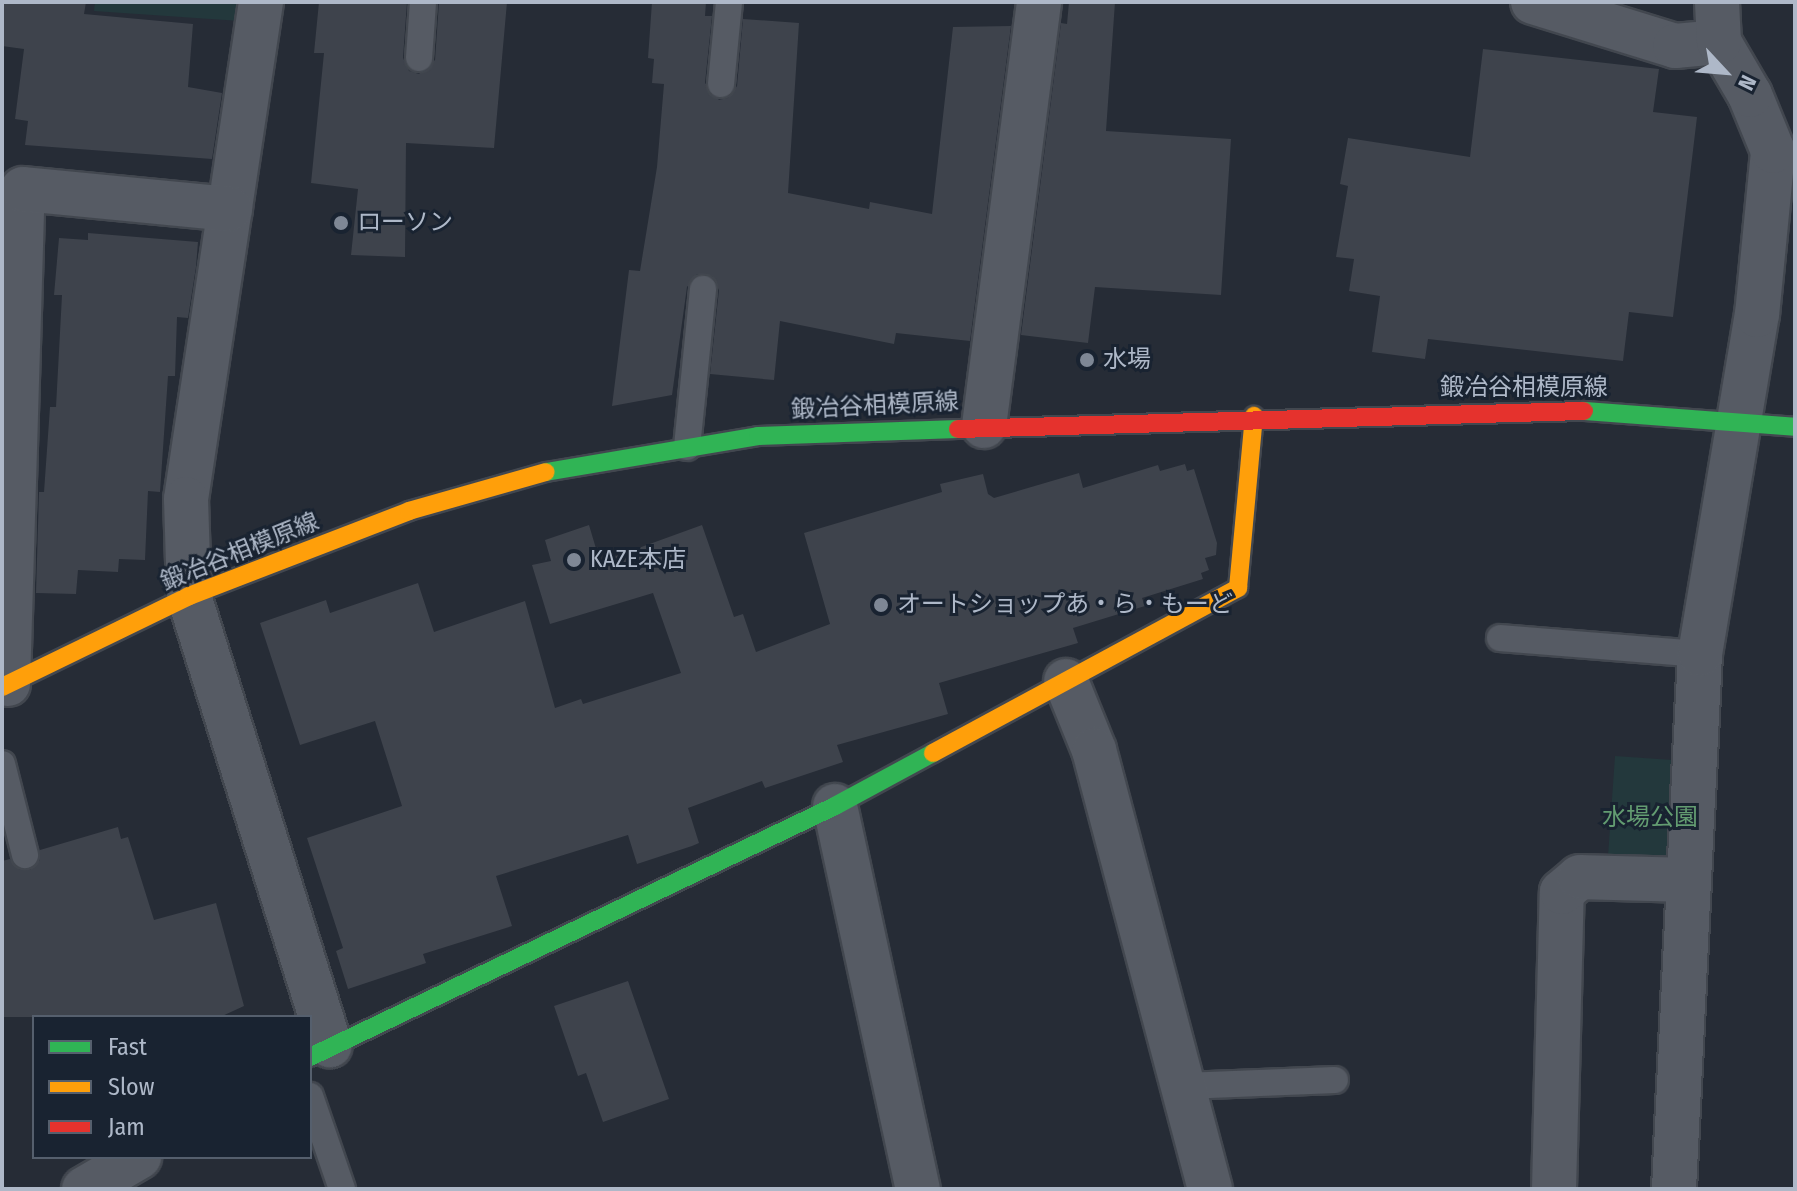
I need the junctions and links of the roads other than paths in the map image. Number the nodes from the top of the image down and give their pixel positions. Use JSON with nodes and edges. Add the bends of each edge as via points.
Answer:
{"nodes":[{"id":1,"x":261,"y":2,"type":"edge"},
{"id":2,"x":423,"y":2,"type":"edge"},
{"id":3,"x":729,"y":2,"type":"edge"},
{"id":4,"x":1039,"y":2,"type":"edge"},
{"id":5,"x":1533,"y":2,"type":"edge"},
{"id":6,"x":1718,"y":22,"type":"edge"},
{"id":7,"x":419,"y":58,"type":"dead end"},
{"id":8,"x":721,"y":84,"type":"dead end"},
{"id":9,"x":230,"y":209,"type":"junction"},
{"id":10,"x":703,"y":289,"type":"dead end"},
{"id":11,"x":1254,"y":416,"type":"junction"},
{"id":12,"x":1737,"y":419,"type":"junction"},
{"id":13,"x":984,"y":426,"type":"junction"},
{"id":14,"x":1795,"y":427,"type":"edge"},
{"id":15,"x":687,"y":447,"type":"junction"},
{"id":16,"x":189,"y":596,"type":"junction"},
{"id":17,"x":1500,"y":638,"type":"dead end"},
{"id":18,"x":1700,"y":654,"type":"junction"},
{"id":19,"x":1066,"y":681,"type":"junction"},
{"id":20,"x":5,"y":686,"type":"edge"},
{"id":21,"x":2,"y":764,"type":"edge"},
{"id":22,"x":835,"y":806,"type":"junction"},
{"id":23,"x":25,"y":855,"type":"dead end"},
{"id":24,"x":1686,"y":880,"type":"junction"},
{"id":25,"x":310,"y":1015,"type":"edge"},
{"id":26,"x":312,"y":1023,"type":"edge"},
{"id":27,"x":320,"y":1051,"type":"edge"},
{"id":28,"x":1335,"y":1080,"type":"dead end"},
{"id":29,"x":1184,"y":1086,"type":"junction"},
{"id":30,"x":312,"y":1102,"type":"edge"},
{"id":31,"x":136,"y":1159,"type":"edge"},
{"id":32,"x":84,"y":1189,"type":"edge"},
{"id":33,"x":342,"y":1189,"type":"edge"},
{"id":34,"x":918,"y":1189,"type":"edge"},
{"id":35,"x":1210,"y":1189,"type":"edge"},
{"id":36,"x":1554,"y":1189,"type":"edge"},
{"id":37,"x":1674,"y":1189,"type":"edge"}],
"edges":[{"from":1,"to":9,"type":"street"},
{"from":2,"to":7,"type":"lane"},
{"from":3,"to":8,"type":"lane"},
{"from":4,"to":13,"type":"street"},
{"from":5,"to":6,"type":"street","via":[[1675,46]]},
{"from":6,"to":12,"type":"street","via":[[1773,151],[1757,315]]},
{"from":9,"to":16,"type":"street","via":[[186,499]]},
{"from":9,"to":20,"type":"street","via":[[23,189]]},
{"from":10,"to":15,"type":"lane"},
{"from":11,"to":12,"type":"main road","name":"鍛冶谷相模原線","via":[[1614,411]]},
{"from":11,"to":13,"type":"main road","name":"鍛冶谷相模原線"},
{"from":11,"to":19,"type":"main road","via":[[1238,588]]},
{"from":12,"to":14,"type":"main road","name":"鍛冶谷相模原線"},
{"from":12,"to":18,"type":"street"},
{"from":13,"to":15,"type":"main road","name":"鍛冶谷相模原線","via":[[758,436]]},
{"from":15,"to":16,"type":"main road","name":"鍛冶谷相模原線","via":[[567,466],[409,511]]},
{"from":16,"to":20,"type":"main road","name":"鍛冶谷相模原線"},
{"from":16,"to":25,"type":"street"},
{"from":17,"to":18,"type":"lane"},
{"from":18,"to":24,"type":"street"},
{"from":19,"to":22,"type":"main road"},
{"from":19,"to":29,"type":"street","via":[[1094,750]]},
{"from":21,"to":23,"type":"lane"},
{"from":22,"to":27,"type":"main road"},
{"from":22,"to":34,"type":"street"},
{"from":24,"to":36,"type":"street","via":[[1580,877],[1562,892]]},
{"from":24,"to":37,"type":"street"},
{"from":26,"to":27,"type":"street"},
{"from":28,"to":29,"type":"lane"},
{"from":29,"to":35,"type":"street"},
{"from":30,"to":33,"type":"lane"},
{"from":31,"to":32,"type":"street"}]}
